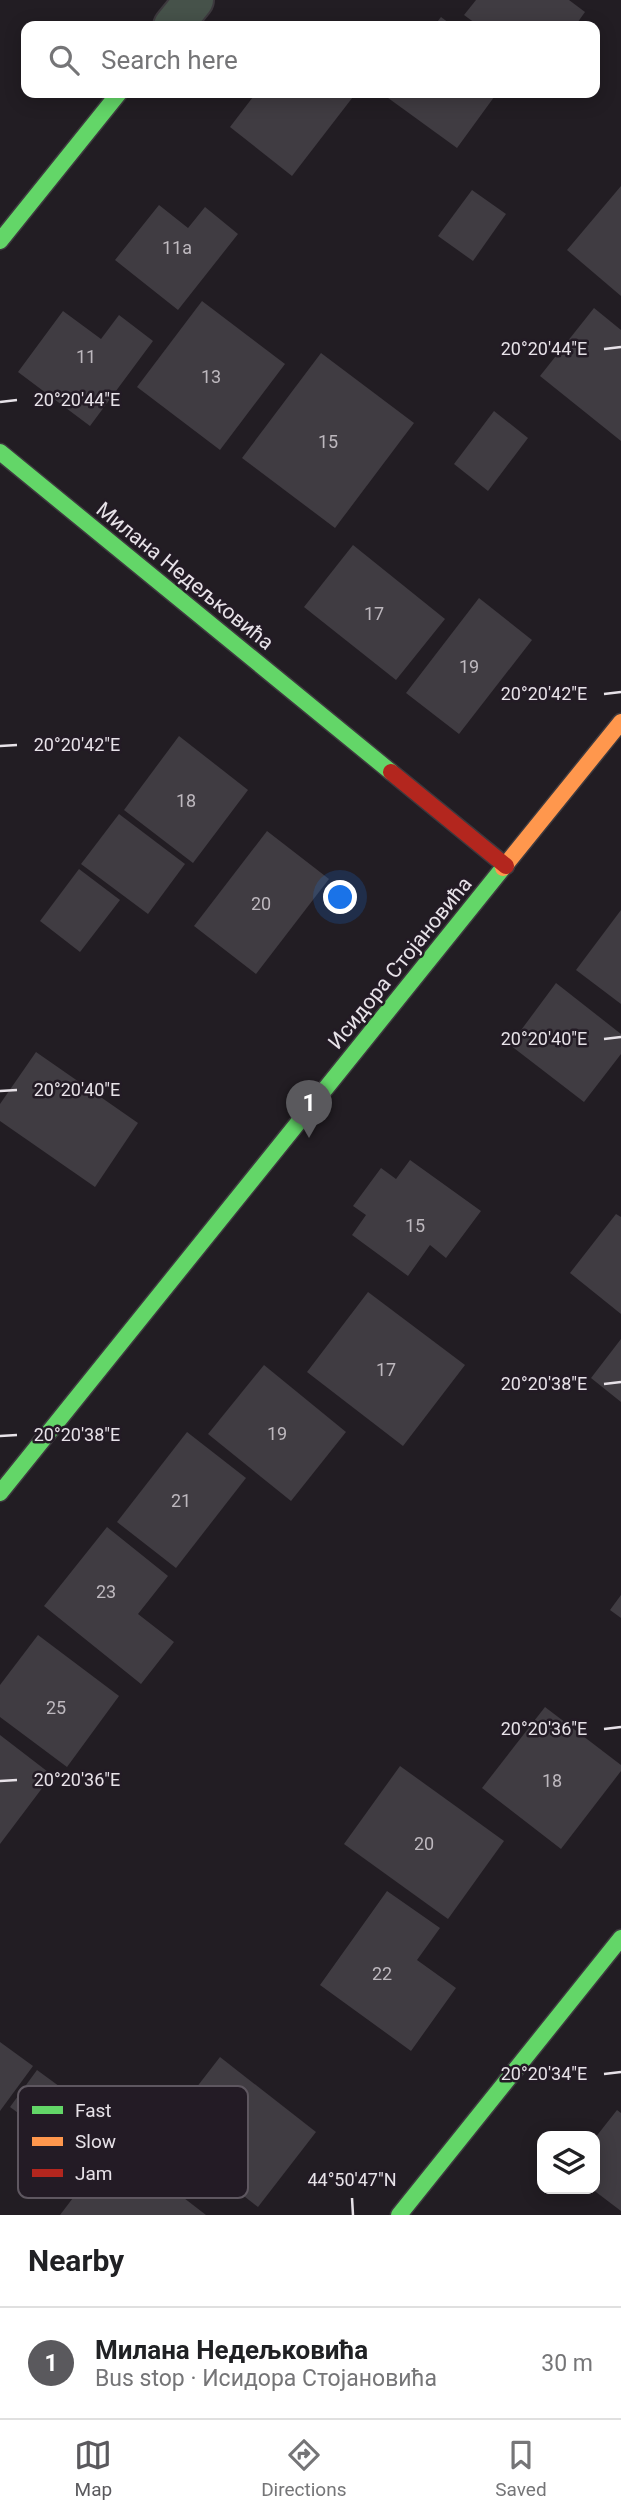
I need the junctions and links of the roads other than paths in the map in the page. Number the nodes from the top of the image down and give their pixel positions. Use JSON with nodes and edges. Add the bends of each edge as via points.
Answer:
{"nodes":[{"id":1,"x":194,"y":0,"type":"edge"},
{"id":2,"x":177,"y":21,"type":"edge"},
{"id":3,"x":116,"y":98,"type":"edge"},
{"id":4,"x":0,"y":241,"type":"edge"},
{"id":5,"x":0,"y":452,"type":"edge"},
{"id":6,"x":621,"y":722,"type":"edge"},
{"id":7,"x":506,"y":866,"type":"junction"},
{"id":8,"x":0,"y":1493,"type":"edge"},
{"id":9,"x":621,"y":1938,"type":"edge"},
{"id":10,"x":400,"y":2215,"type":"edge"}],
"edges":[{"from":1,"to":2,"type":"street"},
{"from":3,"to":4,"type":"street"},
{"from":5,"to":7,"type":"street","name":"Милана Недељковића"},
{"from":6,"to":7,"type":"street","name":"Исидора Стојановића"},
{"from":7,"to":8,"type":"street","name":"Исидора Стојановића"},
{"from":9,"to":10,"type":"street"}]}
